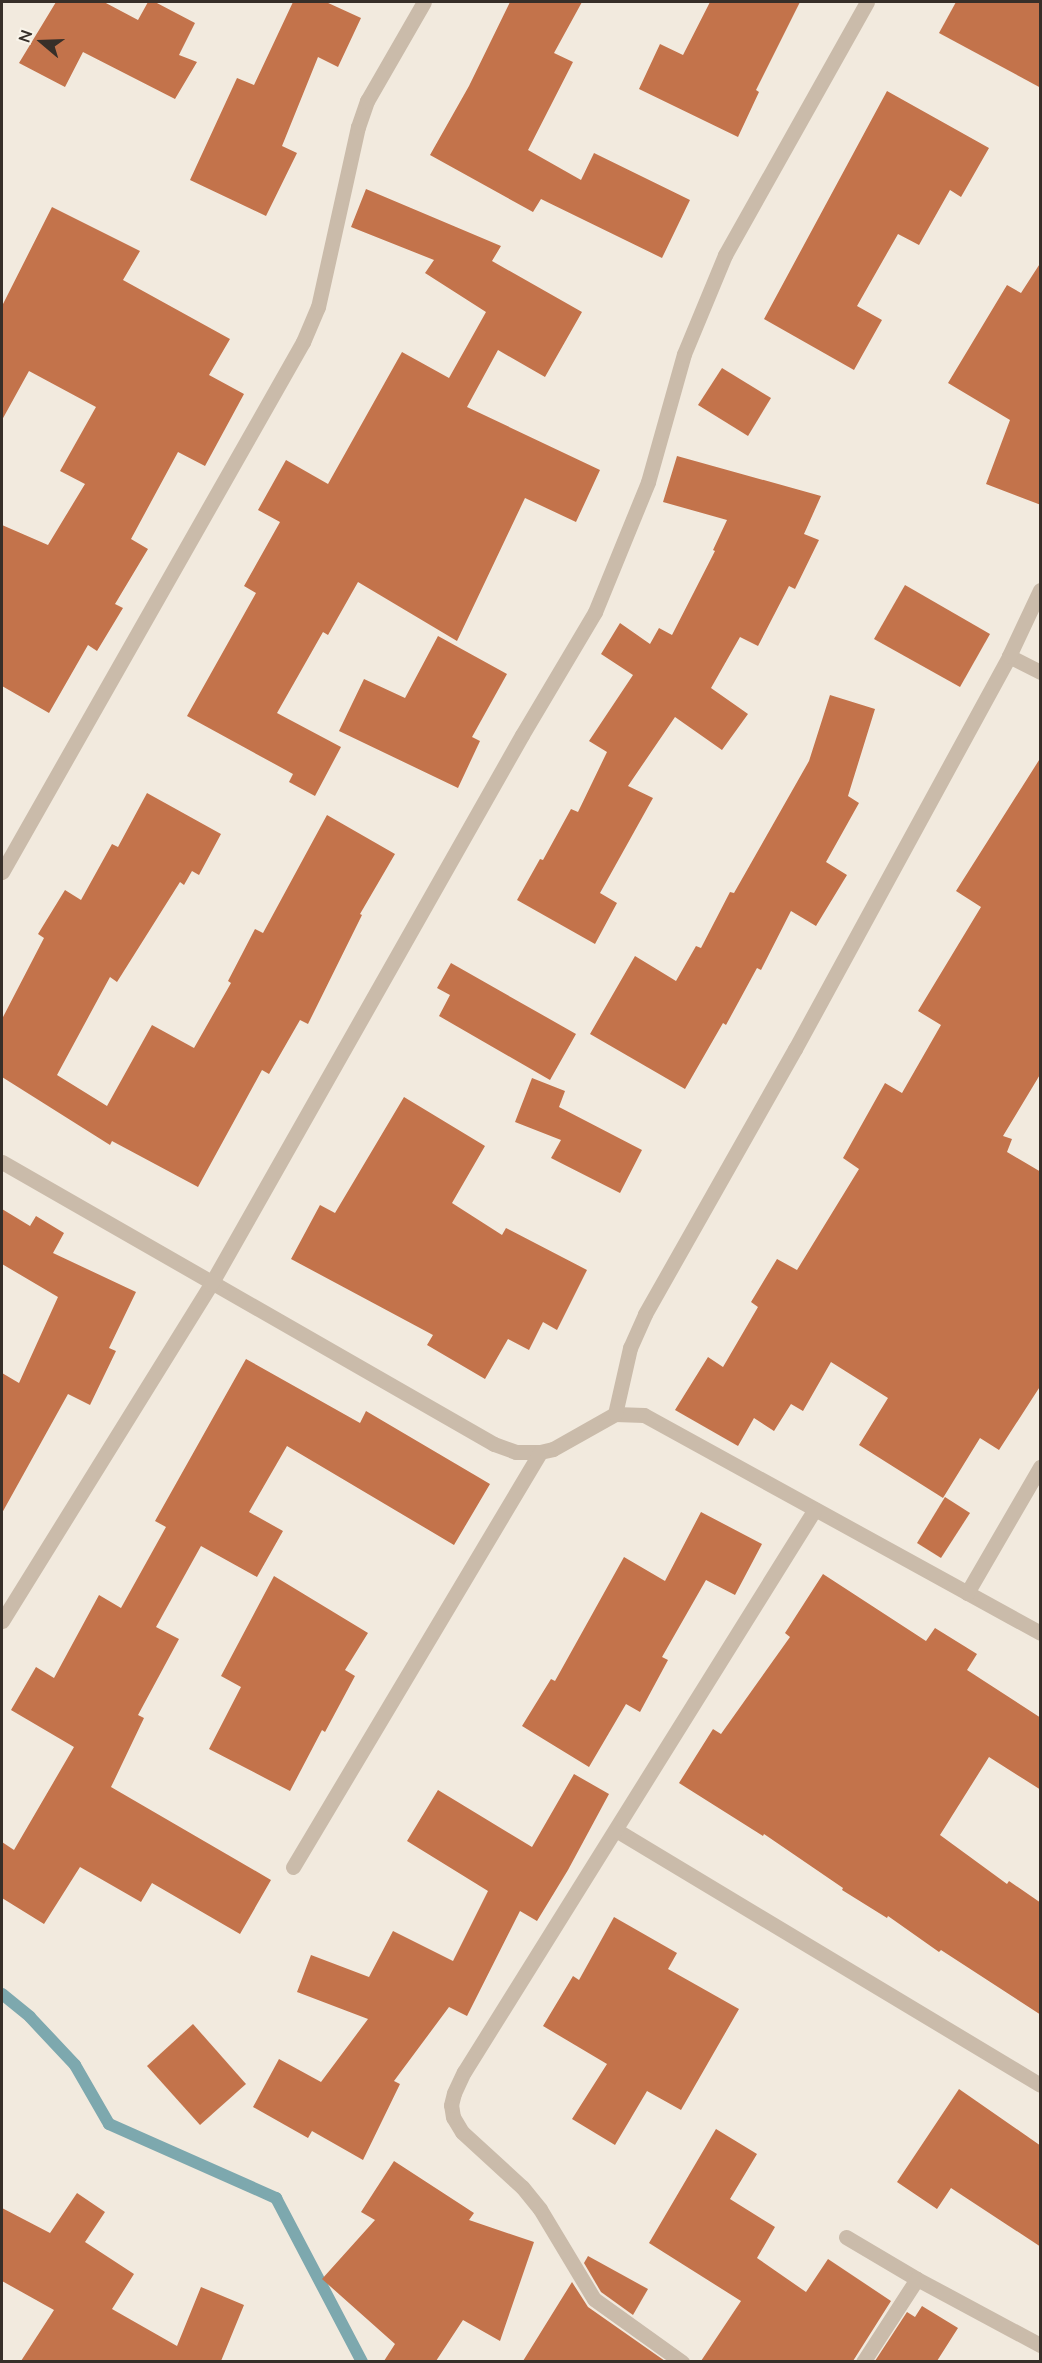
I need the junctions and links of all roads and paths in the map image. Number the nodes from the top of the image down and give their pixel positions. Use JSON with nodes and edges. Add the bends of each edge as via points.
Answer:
{"nodes":[{"id":1,"x":424,"y":2,"type":"edge"},
{"id":2,"x":867,"y":2,"type":"edge"},
{"id":3,"x":1041,"y":590,"type":"edge"},
{"id":4,"x":1009,"y":656,"type":"junction"},
{"id":5,"x":1041,"y":672,"type":"edge"},
{"id":6,"x":2,"y":872,"type":"edge"},
{"id":7,"x":2,"y":1162,"type":"edge"},
{"id":8,"x":211,"y":1284,"type":"junction"},
{"id":9,"x":615,"y":1414,"type":"junction"},
{"id":10,"x":540,"y":1452,"type":"junction"},
{"id":11,"x":1041,"y":1467,"type":"edge"},
{"id":12,"x":815,"y":1509,"type":"junction"},
{"id":13,"x":967,"y":1593,"type":"junction"},
{"id":14,"x":2,"y":1621,"type":"edge"},
{"id":15,"x":1041,"y":1633,"type":"edge"},
{"id":16,"x":616,"y":1830,"type":"junction"},
{"id":17,"x":293,"y":1867,"type":"dead end"},
{"id":18,"x":1041,"y":2085,"type":"edge"},
{"id":19,"x":846,"y":2237,"type":"dead end"},
{"id":20,"x":917,"y":2279,"type":"junction"},
{"id":21,"x":1041,"y":2345,"type":"edge"},
{"id":22,"x":682,"y":2361,"type":"edge"},
{"id":23,"x":863,"y":2361,"type":"edge"}],
"edges":[{"from":1,"to":6,"type":"street","via":[[367,100],[318,307],[303,342]]},
{"from":2,"to":8,"type":"street","via":[[725,255],[684,354],[648,482],[625,546],[595,612]]},
{"from":3,"to":4,"type":"street"},
{"from":4,"to":5,"type":"street"},
{"from":4,"to":9,"type":"street","via":[[645,1314],[630,1348]]},
{"from":7,"to":8,"type":"street"},
{"from":8,"to":10,"type":"street","via":[[494,1444],[516,1452]]},
{"from":8,"to":14,"type":"street"},
{"from":9,"to":10,"type":"street","via":[[553,1449]]},
{"from":9,"to":12,"type":"street","via":[[644,1415],[665,1424]]},
{"from":10,"to":17,"type":"street"},
{"from":11,"to":13,"type":"street"},
{"from":12,"to":13,"type":"street"},
{"from":12,"to":16,"type":"street"},
{"from":13,"to":15,"type":"street"},
{"from":16,"to":18,"type":"street"},
{"from":16,"to":22,"type":"street","via":[[464,2072],[451,2105],[462,2132],[522,2187],[540,2209],[594,2300]]},
{"from":19,"to":20,"type":"street"},
{"from":20,"to":21,"type":"street"},
{"from":20,"to":23,"type":"street"}]}
